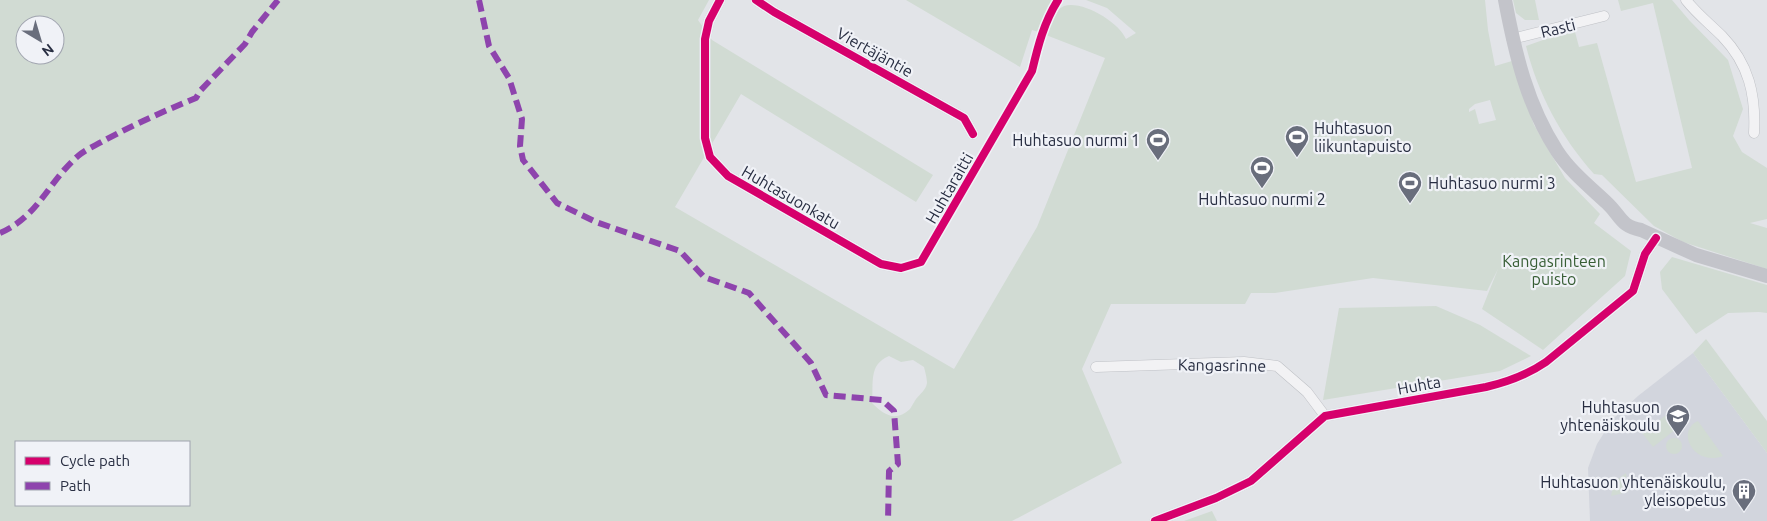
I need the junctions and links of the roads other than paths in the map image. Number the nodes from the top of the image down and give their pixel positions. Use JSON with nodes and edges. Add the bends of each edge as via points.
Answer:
{"nodes":[{"id":1,"x":720,"y":0,"type":"edge"},
{"id":2,"x":756,"y":0,"type":"edge"},
{"id":3,"x":1505,"y":0,"type":"edge"},
{"id":4,"x":1686,"y":0,"type":"edge"},
{"id":5,"x":1604,"y":16,"type":"dead end"},
{"id":6,"x":1512,"y":39,"type":"junction"},
{"id":7,"x":1754,"y":133,"type":"dead end"},
{"id":8,"x":973,"y":134,"type":"dead end"},
{"id":9,"x":1656,"y":238,"type":"junction"},
{"id":10,"x":901,"y":268,"type":"dead end"},
{"id":11,"x":1767,"y":276,"type":"edge"},
{"id":12,"x":1096,"y":366,"type":"dead end"},
{"id":13,"x":1325,"y":416,"type":"junction"},
{"id":14,"x":1155,"y":521,"type":"edge"}],
"edges":[{"from":1,"to":10,"type":"street","name":"Huhtasuonkatu","via":[[709,21],[705,39],[704,138],[710,157],[728,176],[881,264]]},
{"from":2,"to":8,"type":"street","name":"Viertäjäntie","via":[[964,118]]},
{"from":3,"to":6,"type":"main road"},
{"from":4,"to":7,"type":"street","via":[[1737,52],[1755,109]]},
{"from":5,"to":6,"type":"street","name":"Rasti"},
{"from":6,"to":9,"type":"main road","via":[[1532,103],[1558,152],[1614,210],[1619,220]]},
{"from":9,"to":11,"type":"main road","via":[[1696,255]]},
{"from":9,"to":13,"type":"street","name":"Huhta","via":[[1645,254],[1632,291],[1531,372],[1486,387]]},
{"from":12,"to":13,"type":"street","name":"Kangasrinne","via":[[1244,362],[1277,366],[1308,392]]},
{"from":13,"to":14,"type":"street","via":[[1251,481]]}]}
